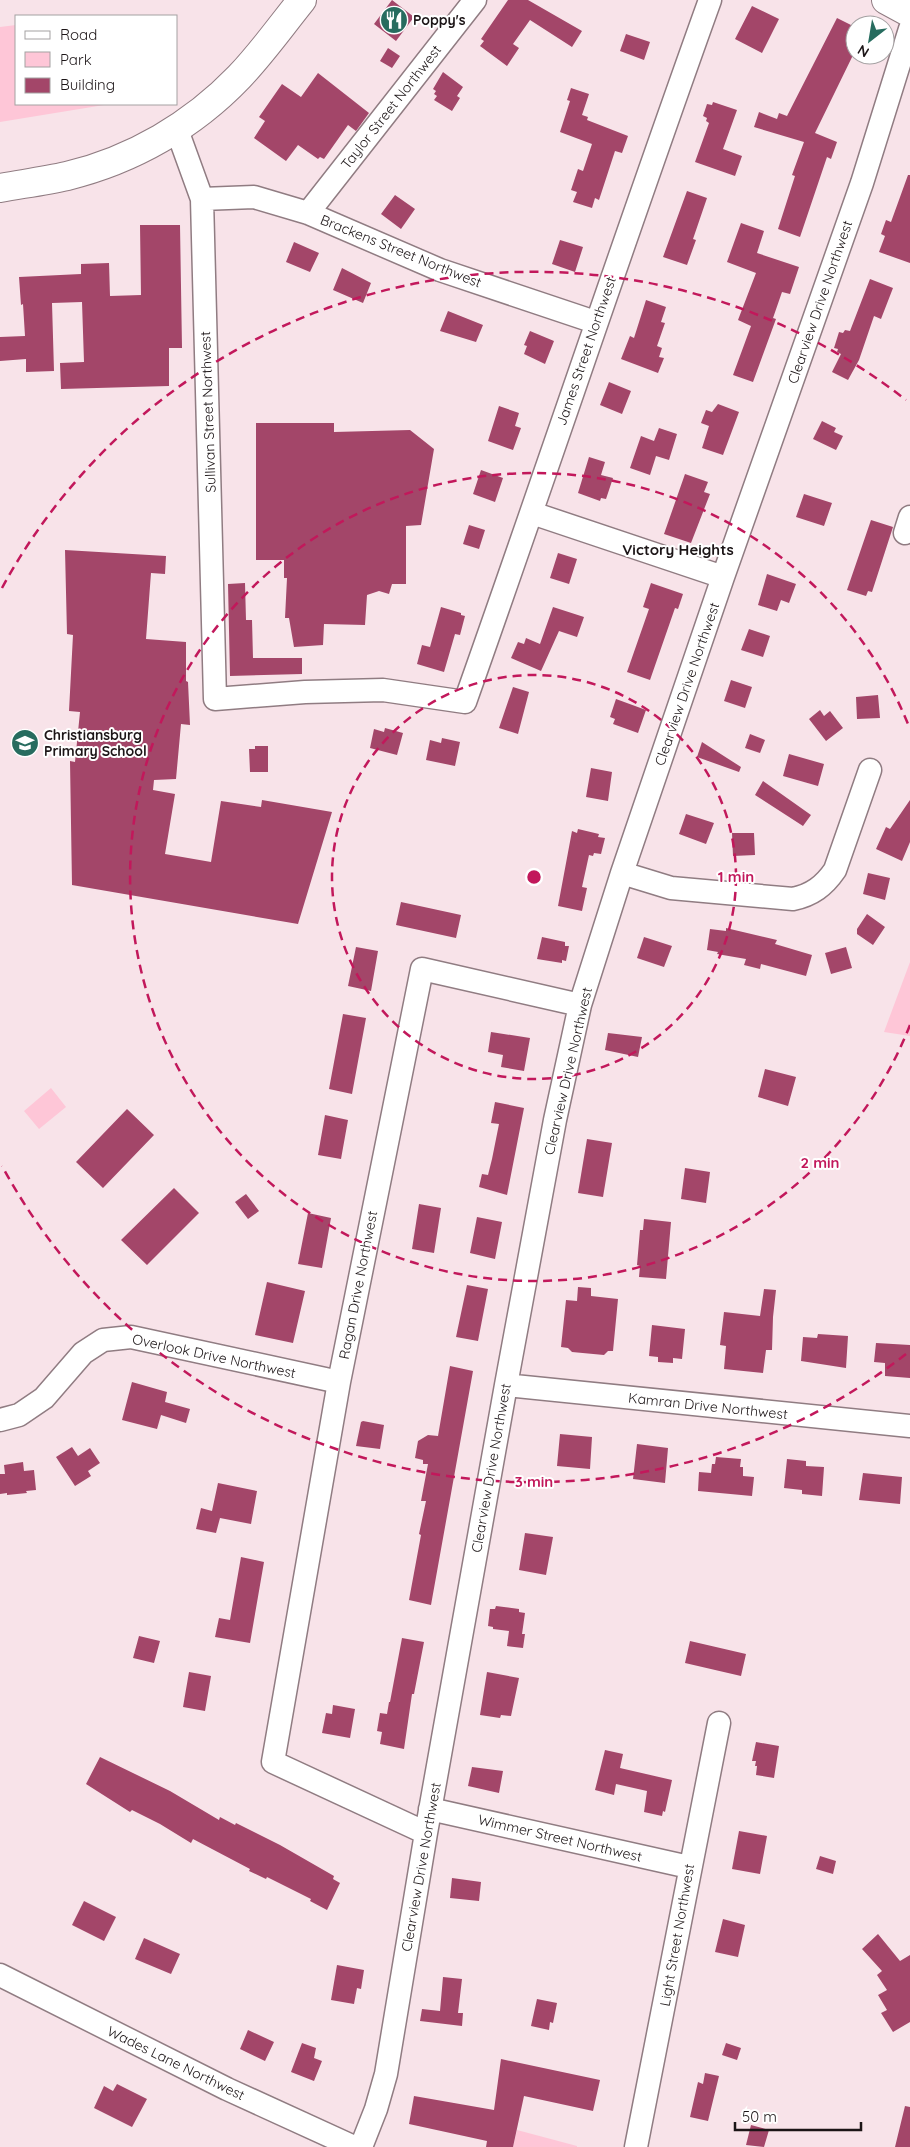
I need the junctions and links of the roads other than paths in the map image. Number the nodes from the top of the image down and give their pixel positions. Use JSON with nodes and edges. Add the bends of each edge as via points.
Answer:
{"nodes":[{"id":1,"x":302,"y":0,"type":"edge"},
{"id":2,"x":475,"y":0,"type":"edge"},
{"id":3,"x":710,"y":0,"type":"edge"},
{"id":4,"x":886,"y":0,"type":"edge"},
{"id":5,"x":910,"y":13,"type":"edge"},
{"id":6,"x":910,"y":29,"type":"edge"},
{"id":7,"x":177,"y":130,"type":"junction"},
{"id":8,"x":0,"y":188,"type":"edge"},
{"id":9,"x":202,"y":199,"type":"junction"},
{"id":10,"x":308,"y":213,"type":"junction"},
{"id":11,"x":596,"y":322,"type":"junction"},
{"id":12,"x":532,"y":513,"type":"junction"},
{"id":13,"x":724,"y":577,"type":"junction"},
{"id":14,"x":465,"y":702,"type":"joint"},
{"id":15,"x":870,"y":770,"type":"dead end"},
{"id":16,"x":622,"y":873,"type":"junction"},
{"id":17,"x":580,"y":1005,"type":"junction"},
{"id":18,"x":339,"y":1382,"type":"junction"},
{"id":19,"x":506,"y":1385,"type":"junction"},
{"id":20,"x":0,"y":1420,"type":"edge"},
{"id":21,"x":910,"y":1426,"type":"edge"},
{"id":22,"x":719,"y":1723,"type":"dead end"},
{"id":23,"x":430,"y":1809,"type":"junction"},
{"id":24,"x":426,"y":1833,"type":"junction"},
{"id":25,"x":689,"y":1867,"type":"junction"},
{"id":26,"x":0,"y":1975,"type":"edge"},
{"id":27,"x":354,"y":2147,"type":"edge"},
{"id":28,"x":361,"y":2147,"type":"edge"},
{"id":29,"x":636,"y":2147,"type":"edge"}],
"edges":[{"from":1,"to":7,"type":"main road","via":[[239,77]]},
{"from":2,"to":10,"type":"street","name":"Taylor Street Northwest"},
{"from":3,"to":11,"type":"street","name":"James Street Northwest"},
{"from":4,"to":5,"type":"main road"},
{"from":6,"to":13,"type":"street","name":"Clearview Drive Northwest","via":[[862,183]]},
{"from":7,"to":8,"type":"main road","via":[[109,163],[68,176]]},
{"from":7,"to":9,"type":"street","name":"Sullivan Street Northwest"},
{"from":9,"to":10,"type":"street","name":"Brackens Street Northwest","via":[[254,197]]},
{"from":9,"to":14,"type":"street","name":"Sullivan Street Northwest","via":[[215,699],[383,690]]},
{"from":10,"to":11,"type":"street","name":"Brackens Street Northwest","via":[[440,270]]},
{"from":11,"to":12,"type":"street","name":"James Street Northwest"},
{"from":12,"to":13,"type":"street"},
{"from":12,"to":14,"type":"street","name":"James Street Northwest"},
{"from":13,"to":16,"type":"street","name":"Clearview Drive Northwest"},
{"from":15,"to":16,"type":"street","via":[[835,870],[827,881],[805,896],[793,899],[671,888]]},
{"from":16,"to":17,"type":"street","name":"Clearview Drive Northwest"},
{"from":17,"to":18,"type":"street","name":"Ragan Drive Northwest","via":[[422,969]]},
{"from":17,"to":19,"type":"street","name":"Clearview Drive Northwest","via":[[555,1120]]},
{"from":18,"to":20,"type":"street","name":"Overlook Drive Northwest","via":[[131,1337],[116,1338],[103,1340],[83,1353],[44,1398],[19,1415]]},
{"from":18,"to":24,"type":"street","name":"Ragan Drive Northwest","via":[[273,1762]]},
{"from":19,"to":21,"type":"street","name":"Kamran Drive Northwest"},
{"from":19,"to":23,"type":"street","name":"Clearview Drive Northwest"},
{"from":22,"to":25,"type":"street","name":"Light Street Northwest"},
{"from":23,"to":24,"type":"street","name":"Clearview Drive Northwest"},
{"from":23,"to":25,"type":"street","name":"Wimmer Street Northwest"},
{"from":24,"to":28,"type":"street","name":"Clearview Drive Northwest","via":[[386,2074]]},
{"from":25,"to":29,"type":"street","name":"Light Street Northwest"},
{"from":26,"to":27,"type":"street","name":"Wades Lane Northwest","via":[[227,2089]]}]}
